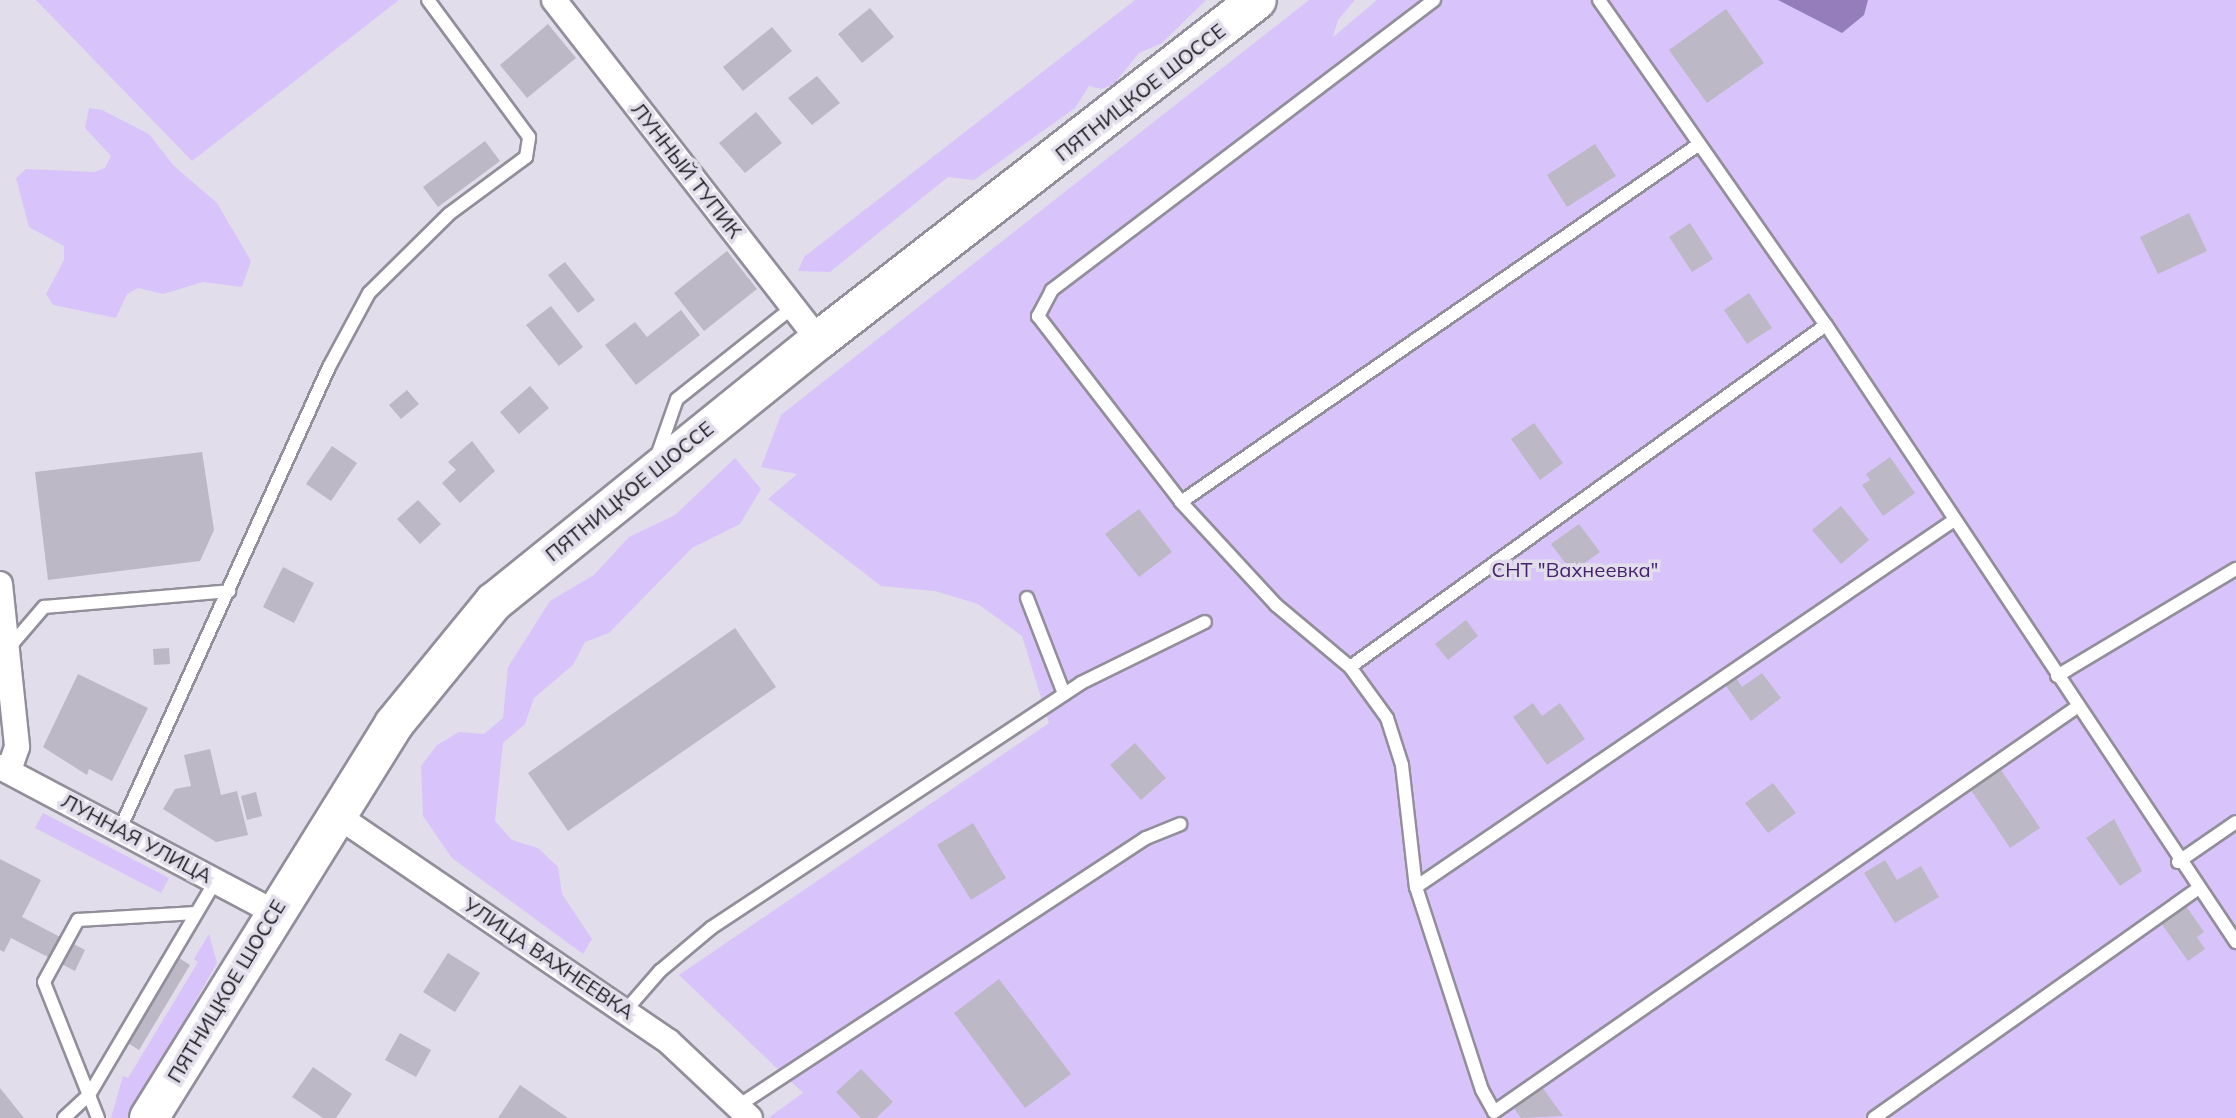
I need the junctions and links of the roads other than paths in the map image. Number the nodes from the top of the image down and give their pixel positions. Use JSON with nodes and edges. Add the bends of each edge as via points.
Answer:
{"nodes":[{"id":1,"x":428,"y":0,"type":"edge"},
{"id":2,"x":554,"y":0,"type":"edge"},
{"id":3,"x":1257,"y":0,"type":"edge"},
{"id":4,"x":1434,"y":0,"type":"edge"},
{"id":5,"x":1599,"y":0,"type":"edge"},
{"id":6,"x":1698,"y":145,"type":"junction"},
{"id":7,"x":793,"y":307,"type":"junction"},
{"id":8,"x":1826,"y":325,"type":"junction"},
{"id":9,"x":819,"y":340,"type":"junction"},
{"id":10,"x":650,"y":473,"type":"junction"},
{"id":11,"x":1181,"y":502,"type":"junction"},
{"id":12,"x":1953,"y":521,"type":"junction"},
{"id":13,"x":2236,"y":569,"type":"edge"},
{"id":14,"x":0,"y":584,"type":"edge"},
{"id":15,"x":229,"y":591,"type":"junction"},
{"id":16,"x":1027,"y":598,"type":"dead end"},
{"id":17,"x":1205,"y":622,"type":"dead end"},
{"id":18,"x":7,"y":650,"type":"junction"},
{"id":19,"x":1350,"y":667,"type":"junction"},
{"id":20,"x":2057,"y":676,"type":"junction"},
{"id":21,"x":1064,"y":694,"type":"junction"},
{"id":22,"x":2077,"y":707,"type":"junction"},
{"id":23,"x":4,"y":768,"type":"edge"},
{"id":24,"x":335,"y":814,"type":"junction"},
{"id":25,"x":2236,"y":822,"type":"edge"},
{"id":26,"x":1180,"y":824,"type":"dead end"},
{"id":27,"x":120,"y":829,"type":"junction"},
{"id":28,"x":2178,"y":862,"type":"junction"},
{"id":29,"x":216,"y":880,"type":"junction"},
{"id":30,"x":1416,"y":887,"type":"junction"},
{"id":31,"x":2197,"y":889,"type":"junction"},
{"id":32,"x":274,"y":912,"type":"junction"},
{"id":33,"x":196,"y":913,"type":"junction"},
{"id":34,"x":2236,"y":942,"type":"edge"},
{"id":35,"x":626,"y":1010,"type":"junction"},
{"id":36,"x":89,"y":1095,"type":"junction"},
{"id":37,"x":744,"y":1112,"type":"edge"},
{"id":38,"x":1493,"y":1116,"type":"edge"},
{"id":39,"x":64,"y":1118,"type":"edge"},
{"id":40,"x":98,"y":1118,"type":"edge"},
{"id":41,"x":149,"y":1118,"type":"edge"},
{"id":42,"x":1874,"y":1118,"type":"edge"}],
"edges":[{"from":1,"to":15,"type":"lane","via":[[529,137],[526,157],[449,214],[369,293],[329,367]]},
{"from":2,"to":7,"type":"street","name":"ЛУННЫЙ ТУПИК"},
{"from":3,"to":9,"type":"main road","name":"ПЯТНИЦКОЕ ШОССЕ"},
{"from":4,"to":11,"type":"lane","via":[[1052,290],[1038,316]]},
{"from":5,"to":6,"type":"lane"},
{"from":6,"to":8,"type":"lane"},
{"from":6,"to":11,"type":"lane"},
{"from":7,"to":9,"type":"street","name":"ЛУННЫЙ ТУПИК"},
{"from":7,"to":10,"type":"lane","via":[[677,399]]},
{"from":8,"to":12,"type":"lane"},
{"from":8,"to":19,"type":"lane"},
{"from":9,"to":10,"type":"main road","name":"ПЯТНИЦКОЕ ШОССЕ"},
{"from":10,"to":24,"type":"main road","name":"ПЯТНИЦКОЕ ШОССЕ","via":[[494,602],[453,646]]},
{"from":11,"to":19,"type":"lane","via":[[1265,595]]},
{"from":12,"to":20,"type":"lane"},
{"from":12,"to":30,"type":"lane"},
{"from":13,"to":20,"type":"lane"},
{"from":14,"to":18,"type":"street"},
{"from":15,"to":18,"type":"lane","via":[[44,607]]},
{"from":15,"to":27,"type":"lane"},
{"from":16,"to":21,"type":"lane"},
{"from":17,"to":21,"type":"lane"},
{"from":18,"to":23,"type":"street","via":[[17,747]]},
{"from":19,"to":30,"type":"lane","via":[[1387,718],[1402,765]]},
{"from":20,"to":22,"type":"lane"},
{"from":21,"to":35,"type":"lane","via":[[711,928],[660,971]]},
{"from":22,"to":28,"type":"lane"},
{"from":22,"to":38,"type":"lane"},
{"from":23,"to":27,"type":"street","name":"ЛУННАЯ УЛИЦА"},
{"from":24,"to":32,"type":"main road","name":"ПЯТНИЦКОЕ ШОССЕ"},
{"from":24,"to":35,"type":"street","name":"УЛИЦА ВАХНЕЕВКА"},
{"from":25,"to":28,"type":"lane"},
{"from":26,"to":37,"type":"lane","via":[[1146,838]]},
{"from":27,"to":29,"type":"street","name":"ЛУННАЯ УЛИЦА"},
{"from":28,"to":31,"type":"lane"},
{"from":29,"to":32,"type":"street","name":"ЛУННАЯ УЛИЦА"},
{"from":29,"to":33,"type":"lane"},
{"from":30,"to":38,"type":"lane"},
{"from":31,"to":34,"type":"lane"},
{"from":31,"to":42,"type":"lane"},
{"from":32,"to":41,"type":"main road","name":"ПЯТНИЦКОЕ ШОССЕ"},
{"from":33,"to":36,"type":"lane"},
{"from":33,"to":36,"type":"lane","via":[[78,920],[44,982]]},
{"from":35,"to":37,"type":"street","name":"УЛИЦА ВАХНЕЕВКА"},
{"from":36,"to":39,"type":"lane"},
{"from":36,"to":40,"type":"lane"}]}
